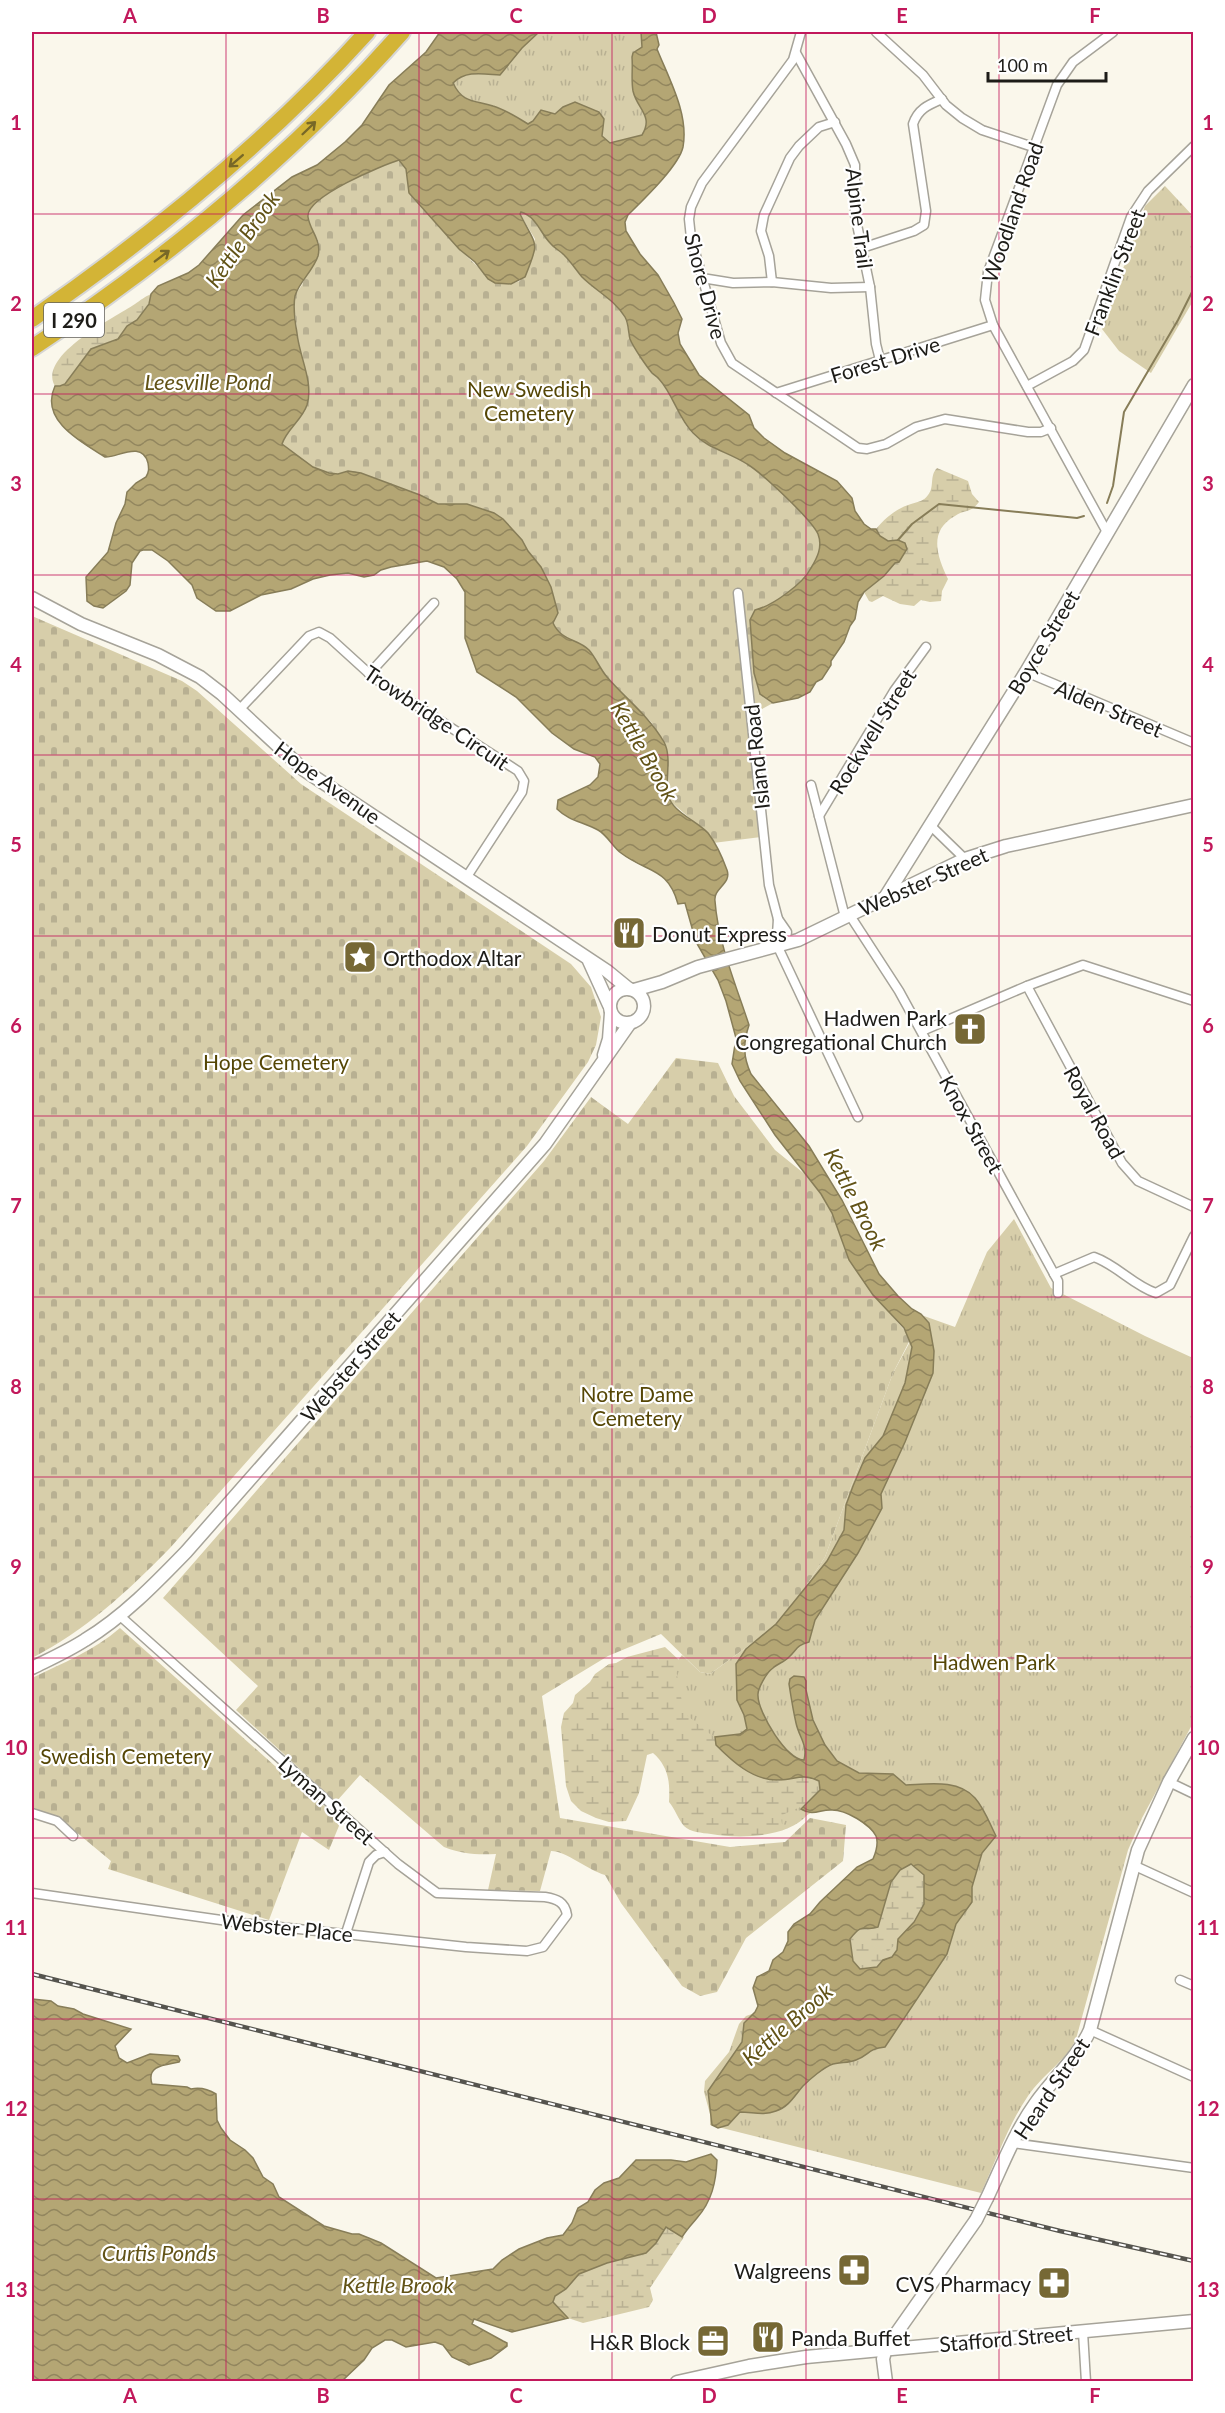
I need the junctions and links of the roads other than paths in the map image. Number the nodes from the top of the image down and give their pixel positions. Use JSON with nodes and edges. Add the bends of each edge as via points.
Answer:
{"nodes":[{"id":1,"x":367,"y":32,"type":"edge"},
{"id":2,"x":402,"y":32,"type":"edge"},
{"id":3,"x":801,"y":32,"type":"edge"},
{"id":4,"x":876,"y":32,"type":"edge"},
{"id":5,"x":1113,"y":32,"type":"edge"},
{"id":6,"x":796,"y":53,"type":"junction"},
{"id":7,"x":942,"y":99,"type":"junction"},
{"id":8,"x":835,"y":122,"type":"junction"},
{"id":9,"x":1194,"y":146,"type":"edge"},
{"id":10,"x":1034,"y":147,"type":"junction"},
{"id":11,"x":862,"y":248,"type":"junction"},
{"id":12,"x":702,"y":278,"type":"junction"},
{"id":13,"x":772,"y":282,"type":"junction"},
{"id":14,"x":870,"y":287,"type":"junction"},
{"id":15,"x":32,"y":319,"type":"edge"},
{"id":16,"x":993,"y":325,"type":"junction"},
{"id":17,"x":32,"y":348,"type":"edge"},
{"id":18,"x":880,"y":360,"type":"junction"},
{"id":19,"x":1194,"y":385,"type":"edge"},
{"id":20,"x":1027,"y":386,"type":"junction"},
{"id":21,"x":776,"y":393,"type":"junction"},
{"id":22,"x":1051,"y":428,"type":"junction"},
{"id":23,"x":1108,"y":534,"type":"junction"},
{"id":24,"x":738,"y":593,"type":"dead end"},
{"id":25,"x":32,"y":598,"type":"edge"},
{"id":26,"x":434,"y":603,"type":"dead end"},
{"id":27,"x":926,"y":646,"type":"dead end"},
{"id":28,"x":1026,"y":672,"type":"junction"},
{"id":29,"x":369,"y":674,"type":"junction"},
{"id":30,"x":239,"y":710,"type":"junction"},
{"id":31,"x":1194,"y":743,"type":"edge"},
{"id":32,"x":811,"y":785,"type":"dead end"},
{"id":33,"x":1194,"y":805,"type":"edge"},
{"id":34,"x":819,"y":816,"type":"junction"},
{"id":35,"x":930,"y":825,"type":"junction"},
{"id":36,"x":965,"y":859,"type":"junction"},
{"id":37,"x":466,"y":878,"type":"junction"},
{"id":38,"x":886,"y":896,"type":"junction"},
{"id":39,"x":847,"y":915,"type":"junction"},
{"id":40,"x":781,"y":944,"type":"junction"},
{"id":41,"x":589,"y":962,"type":"junction"},
{"id":42,"x":662,"y":982,"type":"junction"},
{"id":43,"x":1027,"y":986,"type":"junction"},
{"id":44,"x":631,"y":989,"type":"junction"},
{"id":45,"x":1194,"y":1001,"type":"edge"},
{"id":46,"x":644,"y":1004,"type":"junction"},
{"id":47,"x":610,"y":1009,"type":"junction"},
{"id":48,"x":630,"y":1023,"type":"junction"},
{"id":49,"x":921,"y":1031,"type":"junction"},
{"id":50,"x":600,"y":1065,"type":"junction"},
{"id":51,"x":858,"y":1117,"type":"dead end"},
{"id":52,"x":1194,"y":1207,"type":"edge"},
{"id":53,"x":1194,"y":1236,"type":"edge"},
{"id":54,"x":1054,"y":1274,"type":"junction"},
{"id":55,"x":1058,"y":1293,"type":"dead end"},
{"id":56,"x":119,"y":1615,"type":"junction"},
{"id":57,"x":32,"y":1668,"type":"edge"},
{"id":58,"x":1194,"y":1738,"type":"edge"},
{"id":59,"x":1169,"y":1782,"type":"junction"},
{"id":60,"x":1194,"y":1794,"type":"edge"},
{"id":61,"x":32,"y":1813,"type":"edge"},
{"id":62,"x":72,"y":1836,"type":"dead end"},
{"id":63,"x":385,"y":1852,"type":"junction"},
{"id":64,"x":1133,"y":1865,"type":"junction"},
{"id":65,"x":32,"y":1893,"type":"edge"},
{"id":66,"x":1194,"y":1893,"type":"edge"},
{"id":67,"x":346,"y":1933,"type":"junction"},
{"id":68,"x":543,"y":1946,"type":"joint"},
{"id":69,"x":1180,"y":1980,"type":"dead end"},
{"id":70,"x":1194,"y":1986,"type":"edge"},
{"id":71,"x":1090,"y":2030,"type":"junction"},
{"id":72,"x":1194,"y":2076,"type":"edge"},
{"id":73,"x":1013,"y":2143,"type":"junction"},
{"id":74,"x":1194,"y":2168,"type":"edge"},
{"id":75,"x":1194,"y":2321,"type":"edge"},
{"id":76,"x":1083,"y":2332,"type":"junction"},
{"id":77,"x":886,"y":2348,"type":"junction"},
{"id":78,"x":677,"y":2382,"type":"edge"},
{"id":79,"x":886,"y":2382,"type":"edge"},
{"id":80,"x":1086,"y":2382,"type":"edge"}],
"edges":[{"from":1,"to":15,"type":"highway","number":"I 290","one_way":true,"via":[[230,166],[153,231]]},
{"from":17,"to":2,"type":"highway","number":"I 290","one_way":true,"via":[[156,261],[234,198]]},
{"from":3,"to":6,"type":"street","name":"Shore Drive"},
{"from":4,"to":7,"type":"street","via":[[923,75]]},
{"from":5,"to":10,"type":"street","name":"Woodland Road","via":[[1066,71]]},
{"from":6,"to":8,"type":"street","name":"Alpine Trail"},
{"from":6,"to":12,"type":"street","name":"Shore Drive","via":[[695,195],[689,219]]},
{"from":7,"to":10,"type":"street","via":[[974,126]]},
{"from":7,"to":11,"type":"street","via":[[923,108],[913,124],[926,211],[924,225]]},
{"from":8,"to":11,"type":"street","name":"Alpine Trail","via":[[855,165],[855,215]]},
{"from":8,"to":13,"type":"street","via":[[819,127],[799,146],[764,214],[761,231]]},
{"from":9,"to":20,"type":"street","name":"Franklin Street","via":[[1148,191],[1131,217],[1083,350],[1066,365]]},
{"from":10,"to":16,"type":"street","name":"Woodland Road","via":[[988,272],[986,300]]},
{"from":11,"to":14,"type":"street","name":"Alpine Trail"},
{"from":12,"to":13,"type":"street","via":[[733,283]]},
{"from":12,"to":21,"type":"street","name":"Shore Drive","via":[[728,357]]},
{"from":13,"to":14,"type":"street"},
{"from":14,"to":18,"type":"street","name":"Alpine Trail"},
{"from":16,"to":18,"type":"street","name":"Forest Drive"},
{"from":16,"to":20,"type":"street","name":"Woodland Road"},
{"from":18,"to":21,"type":"street","name":"Forest Drive"},
{"from":19,"to":23,"type":"main road","name":"Boyce Street"},
{"from":20,"to":22,"type":"street","name":"Woodland Road"},
{"from":21,"to":22,"type":"street","name":"Shore Drive","via":[[850,444],[867,449],[945,419],[1028,432]]},
{"from":22,"to":23,"type":"street","name":"Woodland Road"},
{"from":23,"to":28,"type":"main road","name":"Boyce Street"},
{"from":24,"to":40,"type":"street","name":"Island Road","via":[[770,885],[778,919],[787,932]]},
{"from":25,"to":30,"type":"main road","name":"Hope Avenue","via":[[81,624],[185,668]]},
{"from":26,"to":29,"type":"street"},
{"from":27,"to":34,"type":"street","name":"Rockwell Street","via":[[894,691]]},
{"from":28,"to":31,"type":"street","name":"Alden Street"},
{"from":28,"to":35,"type":"main road","name":"Boyce Street"},
{"from":29,"to":30,"type":"street","name":"Trowbridge Circuit","via":[[330,638],[316,632]]},
{"from":29,"to":37,"type":"street","name":"Trowbridge Circuit","via":[[522,776],[522,792]]},
{"from":30,"to":37,"type":"main road","name":"Hope Avenue","via":[[304,770]]},
{"from":32,"to":34,"type":"street","name":"Knox Street"},
{"from":33,"to":36,"type":"main road","name":"Webster Street","via":[[1006,846]]},
{"from":34,"to":39,"type":"street","name":"Knox Street"},
{"from":35,"to":36,"type":"street"},
{"from":35,"to":38,"type":"main road","name":"Boyce Street"},
{"from":36,"to":38,"type":"main road","name":"Webster Street"},
{"from":37,"to":41,"type":"main road","name":"Hope Avenue"},
{"from":38,"to":39,"type":"main road","name":"Webster Street"},
{"from":39,"to":40,"type":"main road","name":"Webster Street"},
{"from":39,"to":49,"type":"street","name":"Knox Street"},
{"from":40,"to":42,"type":"main road","name":"Webster Street","via":[[698,967]]},
{"from":40,"to":51,"type":"street","name":"Island Road"},
{"from":41,"to":44,"type":"main road","name":"Hope Avenue"},
{"from":41,"to":47,"type":"main road"},
{"from":42,"to":44,"type":"main road","name":"Webster Street"},
{"from":42,"to":46,"type":"main road","name":"Webster Street"},
{"from":43,"to":45,"type":"street","via":[[1083,966]]},
{"from":43,"to":49,"type":"street"},
{"from":43,"to":52,"type":"street","name":"Royal Road","via":[[1122,1163],[1138,1181]]},
{"from":44,"to":46,"type":"main road"},
{"from":44,"to":47,"type":"main road","via":[[616,992]]},
{"from":46,"to":48,"type":"main road","via":[[641,1016]]},
{"from":47,"to":48,"type":"main road","via":[[621,1022]]},
{"from":47,"to":50,"type":"main road","via":[[609,1039]]},
{"from":48,"to":50,"type":"main road","name":"Webster Street"},
{"from":49,"to":54,"type":"street","name":"Knox Street"},
{"from":50,"to":56,"type":"main road","name":"Webster Street","via":[[545,1144],[503,1193],[186,1552]]},
{"from":53,"to":54,"type":"street","via":[[1177,1275],[1159,1292],[1146,1290],[1094,1257]]},
{"from":54,"to":55,"type":"street","name":"Knox Street"},
{"from":56,"to":57,"type":"main road","name":"Webster Street","via":[[86,1640]]},
{"from":56,"to":63,"type":"street","name":"Lyman Street"},
{"from":58,"to":59,"type":"main road","name":"Heard Street"},
{"from":59,"to":60,"type":"street"},
{"from":59,"to":64,"type":"main road","name":"Heard Street"},
{"from":61,"to":62,"type":"street","via":[[57,1821]]},
{"from":63,"to":67,"type":"street","via":[[369,1862]]},
{"from":63,"to":68,"type":"street","name":"Lyman Street","via":[[437,1893],[545,1897],[561,1902],[566,1910],[565,1919]]},
{"from":64,"to":66,"type":"street"},
{"from":64,"to":71,"type":"main road","name":"Heard Street"},
{"from":65,"to":67,"type":"street","name":"Webster Place","via":[[242,1923]]},
{"from":67,"to":68,"type":"street","name":"Webster Place","via":[[475,1948],[527,1951]]},
{"from":69,"to":70,"type":"street"},
{"from":71,"to":72,"type":"street"},
{"from":71,"to":73,"type":"main road","name":"Heard Street","via":[[1080,2050],[1034,2106]]},
{"from":73,"to":74,"type":"street"},
{"from":73,"to":77,"type":"main road","name":"Heard Street","bridge":true,"via":[[976,2220]]},
{"from":75,"to":76,"type":"main road","name":"Stafford Street"},
{"from":76,"to":77,"type":"main road","name":"Stafford Street"},
{"from":76,"to":80,"type":"street"},
{"from":77,"to":78,"type":"main road","name":"Stafford Street","via":[[776,2361]]},
{"from":77,"to":79,"type":"main road"}]}
